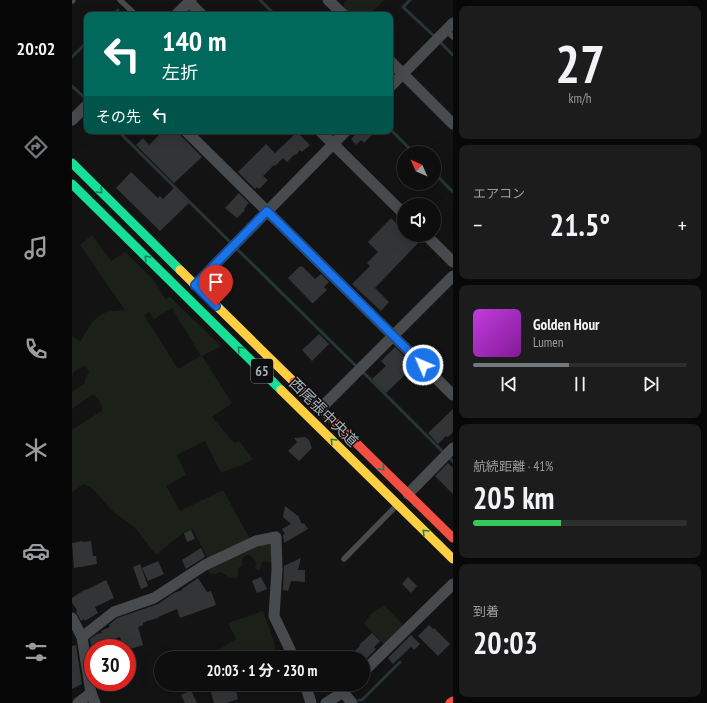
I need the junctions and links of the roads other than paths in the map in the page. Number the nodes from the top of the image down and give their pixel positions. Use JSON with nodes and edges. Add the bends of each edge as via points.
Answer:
{"nodes":[{"id":1,"x":120,"y":0,"type":"edge"},
{"id":2,"x":190,"y":1,"type":"edge"},
{"id":3,"x":133,"y":12,"type":"edge"},
{"id":4,"x":179,"y":12,"type":"edge"},
{"id":5,"x":199,"y":12,"type":"edge"},
{"id":6,"x":451,"y":30,"type":"edge"},
{"id":7,"x":393,"y":64,"type":"edge"},
{"id":8,"x":403,"y":74,"type":"junction"},
{"id":9,"x":393,"y":84,"type":"edge"},
{"id":10,"x":84,"y":108,"type":"edge"},
{"id":11,"x":72,"y":120,"type":"edge"},
{"id":12,"x":453,"y":124,"type":"edge"},
{"id":13,"x":189,"y":134,"type":"edge"},
{"id":14,"x":323,"y":134,"type":"edge"},
{"id":15,"x":343,"y":134,"type":"edge"},
{"id":16,"x":333,"y":144,"type":"junction"},
{"id":17,"x":72,"y":163,"type":"edge"},
{"id":18,"x":72,"y":184,"type":"edge"},
{"id":19,"x":397,"y":207,"type":"edge"},
{"id":20,"x":267,"y":211,"type":"junction"},
{"id":21,"x":433,"y":242,"type":"edge"},
{"id":22,"x":453,"y":262,"type":"edge"},
{"id":23,"x":453,"y":276,"type":"edge"},
{"id":24,"x":195,"y":285,"type":"junction"},
{"id":25,"x":393,"y":336,"type":"junction"},
{"id":26,"x":453,"y":395,"type":"edge"},
{"id":27,"x":320,"y":408,"type":"junction"},
{"id":28,"x":453,"y":448,"type":"edge"},
{"id":29,"x":408,"y":494,"type":"junction"},
{"id":30,"x":398,"y":504,"type":"junction"},
{"id":31,"x":453,"y":538,"type":"edge"},
{"id":32,"x":344,"y":559,"type":"dead end"},
{"id":33,"x":453,"y":559,"type":"edge"},
{"id":34,"x":453,"y":584,"type":"edge"},
{"id":35,"x":72,"y":618,"type":"edge"},
{"id":36,"x":82,"y":637,"type":"junction"},
{"id":37,"x":291,"y":651,"type":"edge"},
{"id":38,"x":370,"y":665,"type":"edge"},
{"id":39,"x":307,"y":691,"type":"edge"},
{"id":40,"x":343,"y":691,"type":"edge"},
{"id":41,"x":348,"y":691,"type":"edge"},
{"id":42,"x":93,"y":698,"type":"edge"},
{"id":43,"x":453,"y":701,"type":"edge"},
{"id":44,"x":78,"y":703,"type":"edge"},
{"id":45,"x":311,"y":703,"type":"edge"},
{"id":46,"x":326,"y":703,"type":"edge"},
{"id":47,"x":352,"y":703,"type":"edge"},
{"id":48,"x":450,"y":703,"type":"edge"}],
"edges":[{"from":1,"to":3,"type":"lane"},
{"from":2,"to":4,"type":"street"},
{"from":2,"to":5,"type":"street"},
{"from":6,"to":8,"type":"street"},
{"from":7,"to":8,"type":"street"},
{"from":8,"to":9,"type":"street"},
{"from":8,"to":12,"type":"street"},
{"from":10,"to":11,"type":"street"},
{"from":13,"to":20,"type":"street"},
{"from":14,"to":16,"type":"street"},
{"from":15,"to":16,"type":"street"},
{"from":16,"to":19,"type":"street"},
{"from":16,"to":20,"type":"street"},
{"from":17,"to":24,"type":"main road","name":"西尾張中央道","number":"65","one_way":true},
{"from":30,"to":18,"type":"main road","name":"西尾張中央道","number":"65","one_way":true},
{"from":20,"to":24,"type":"street"},
{"from":20,"to":25,"type":"street"},
{"from":21,"to":22,"type":"street"},
{"from":23,"to":25,"type":"street"},
{"from":24,"to":27,"type":"main road","name":"西尾張中央道","number":"65"},
{"from":25,"to":26,"type":"street"},
{"from":25,"to":27,"type":"street"},
{"from":27,"to":29,"type":"main road","name":"西尾張中央道","number":"65","one_way":true},
{"from":28,"to":29,"type":"street"},
{"from":29,"to":31,"type":"main road","name":"西尾張中央道","number":"65"},
{"from":30,"to":32,"type":"lane"},
{"from":33,"to":30,"type":"main road","name":"西尾張中央道","number":"65","one_way":true},
{"from":34,"to":38,"type":"street"},
{"from":35,"to":36,"type":"street"},
{"from":36,"to":37,"type":"street","via":[[114,612],[154,598],[205,565],[256,541],[276,537],[274,616]]},
{"from":36,"to":42,"type":"street"},
{"from":39,"to":45,"type":"street"},
{"from":40,"to":46,"type":"street"},
{"from":41,"to":47,"type":"street"},
{"from":42,"to":44,"type":"street"},
{"from":43,"to":48,"type":"main road"}]}
